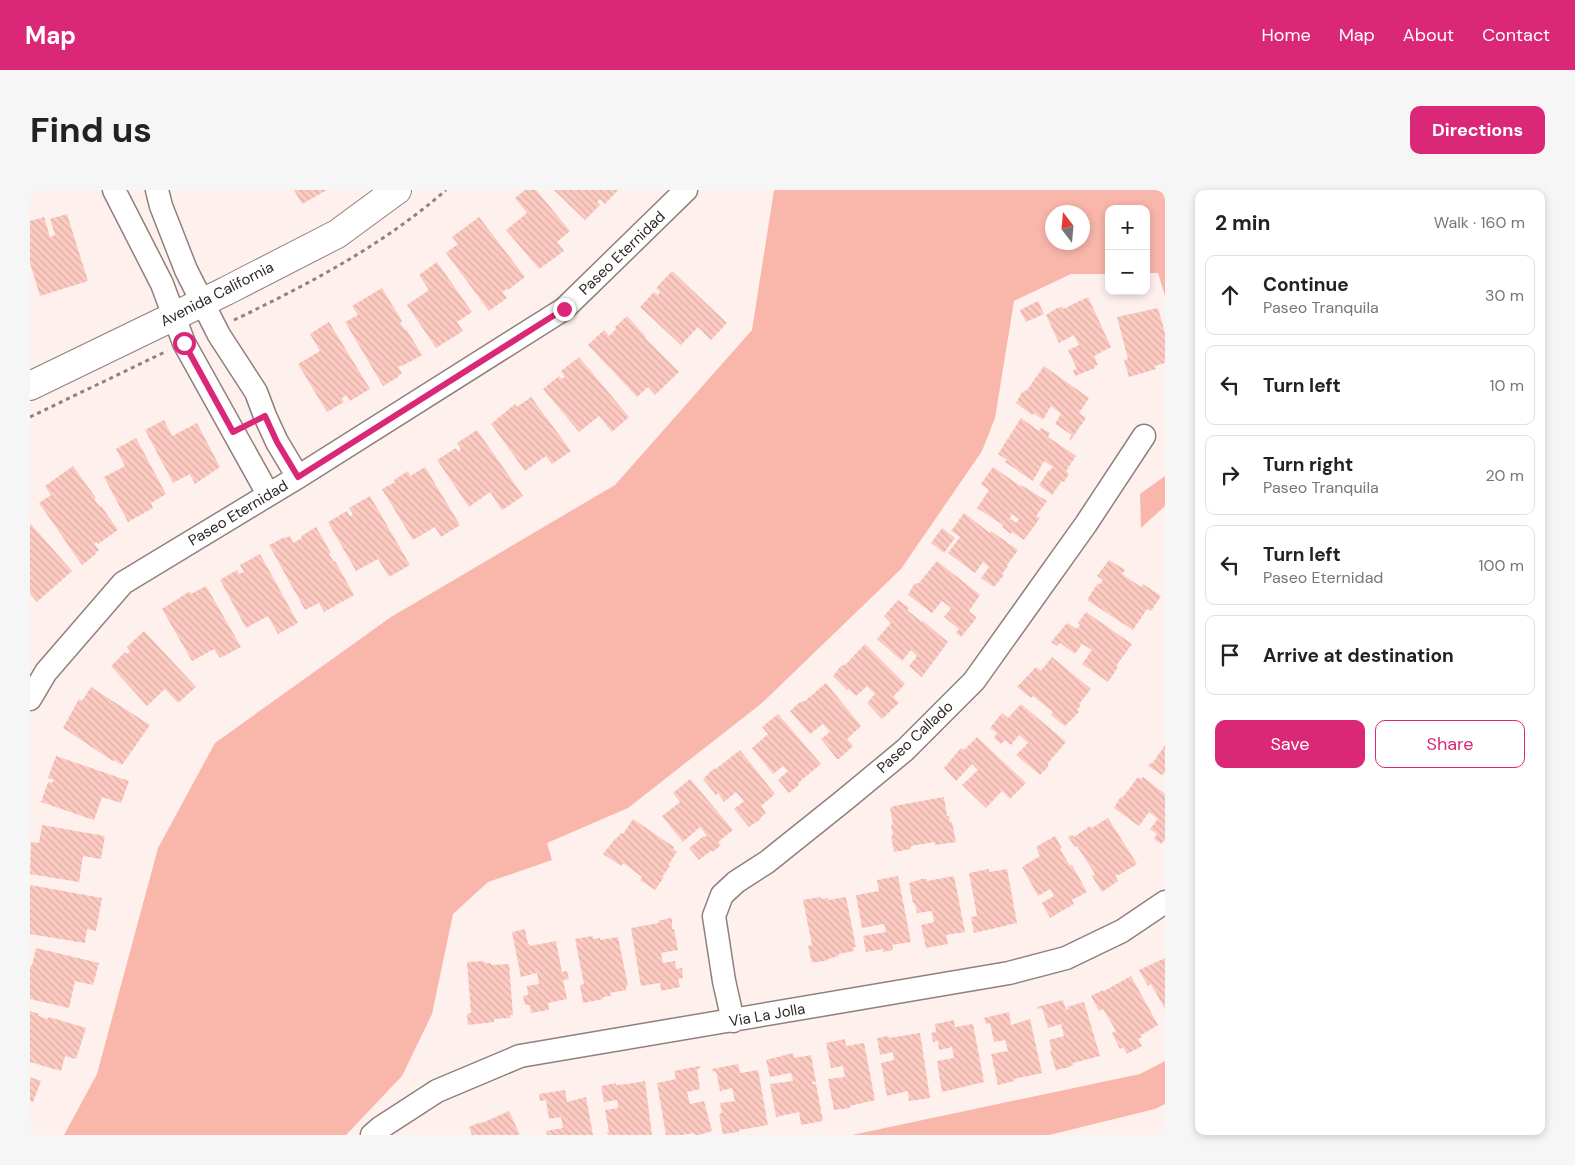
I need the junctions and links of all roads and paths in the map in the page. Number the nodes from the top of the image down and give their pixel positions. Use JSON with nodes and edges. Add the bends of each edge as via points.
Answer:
{"nodes":[{"id":1,"x":114,"y":190,"type":"edge"},
{"id":2,"x":157,"y":190,"type":"edge"},
{"id":3,"x":398,"y":190,"type":"edge"},
{"id":4,"x":686,"y":190,"type":"edge"},
{"id":5,"x":203,"y":302,"type":"junction"},
{"id":6,"x":174,"y":316,"type":"junction"},
{"id":7,"x":30,"y":386,"type":"edge"},
{"id":8,"x":265,"y":416,"type":"junction"},
{"id":9,"x":233,"y":432,"type":"junction"},
{"id":10,"x":1144,"y":436,"type":"dead end"},
{"id":11,"x":298,"y":477,"type":"junction"},
{"id":12,"x":268,"y":494,"type":"junction"},
{"id":13,"x":30,"y":700,"type":"edge"},
{"id":14,"x":1165,"y":902,"type":"edge"},
{"id":15,"x":733,"y":1021,"type":"junction"},
{"id":16,"x":372,"y":1135,"type":"edge"}],
"edges":[{"from":1,"to":6,"type":"street","via":[[162,284]]},
{"from":2,"to":5,"type":"street","via":[[186,270]]},
{"from":3,"to":5,"type":"street","name":"Avenida California","via":[[337,234]]},
{"from":4,"to":11,"type":"street","name":"Paseo Eternidad","via":[[564,309]]},
{"from":5,"to":6,"type":"street","name":"Avenida California"},
{"from":5,"to":8,"type":"street","via":[[219,335],[256,392]]},
{"from":6,"to":7,"type":"street","name":"Avenida California"},
{"from":6,"to":9,"type":"street","via":[[184,343]]},
{"from":8,"to":9,"type":"street"},
{"from":8,"to":11,"type":"street"},
{"from":9,"to":12,"type":"street"},
{"from":10,"to":15,"type":"street","name":"Paseo Callado","via":[[1086,524],[974,681],[891,762],[722,895],[714,916]]},
{"from":11,"to":12,"type":"street","name":"Paseo Eternidad"},
{"from":12,"to":13,"type":"street","name":"Paseo Eternidad","via":[[123,583],[46,672]]},
{"from":14,"to":15,"type":"street","name":"Via La Jolla","via":[[1122,932],[1066,958],[1009,973]]},
{"from":15,"to":16,"type":"street","name":"Via La Jolla","via":[[520,1056],[437,1091]]}]}
